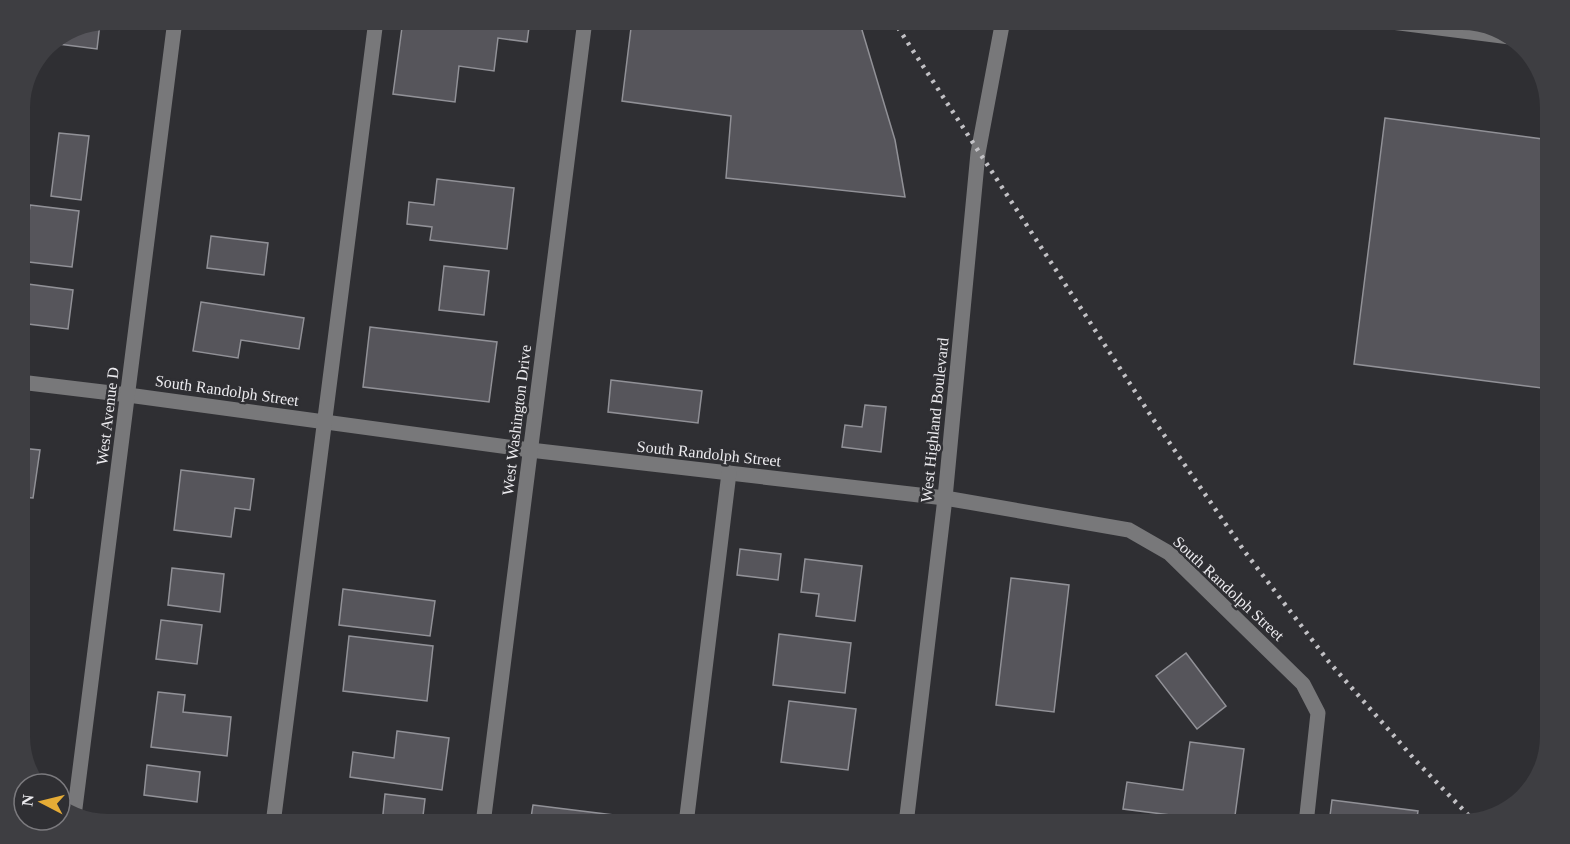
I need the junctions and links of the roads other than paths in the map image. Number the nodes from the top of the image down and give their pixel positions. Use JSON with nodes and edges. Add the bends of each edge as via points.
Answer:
{"nodes":[{"id":1,"x":174,"y":30,"type":"edge"},
{"id":2,"x":375,"y":30,"type":"edge"},
{"id":3,"x":584,"y":30,"type":"edge"},
{"id":4,"x":1001,"y":30,"type":"edge"},
{"id":5,"x":30,"y":383,"type":"edge"},
{"id":6,"x":128,"y":395,"type":"junction"},
{"id":7,"x":325,"y":422,"type":"junction"},
{"id":8,"x":530,"y":450,"type":"junction"},
{"id":9,"x":729,"y":473,"type":"junction"},
{"id":10,"x":945,"y":498,"type":"junction"},
{"id":11,"x":75,"y":806,"type":"edge"},
{"id":12,"x":274,"y":814,"type":"edge"},
{"id":13,"x":484,"y":814,"type":"edge"},
{"id":14,"x":687,"y":814,"type":"edge"},
{"id":15,"x":907,"y":814,"type":"edge"},
{"id":16,"x":1307,"y":814,"type":"edge"}],
"edges":[{"from":1,"to":6,"type":"street","name":"West Avenue D"},
{"from":2,"to":7,"type":"street"},
{"from":3,"to":8,"type":"street","name":"West Washington Drive"},
{"from":4,"to":10,"type":"street","name":"West Highland Boulevard","via":[[978,153]]},
{"from":5,"to":6,"type":"street","name":"South Randolph Street"},
{"from":6,"to":7,"type":"street","name":"South Randolph Street"},
{"from":6,"to":11,"type":"street","name":"West Avenue D"},
{"from":7,"to":8,"type":"street","name":"South Randolph Street"},
{"from":7,"to":12,"type":"street"},
{"from":8,"to":9,"type":"street","name":"South Randolph Street"},
{"from":8,"to":13,"type":"street","name":"West Washington Drive"},
{"from":9,"to":10,"type":"street","name":"South Randolph Street"},
{"from":9,"to":14,"type":"street"},
{"from":10,"to":15,"type":"street","name":"West Highland Boulevard"},
{"from":10,"to":16,"type":"street","name":"South Randolph Street","via":[[1129,531],[1168,553],[1303,684],[1318,713]]}]}
